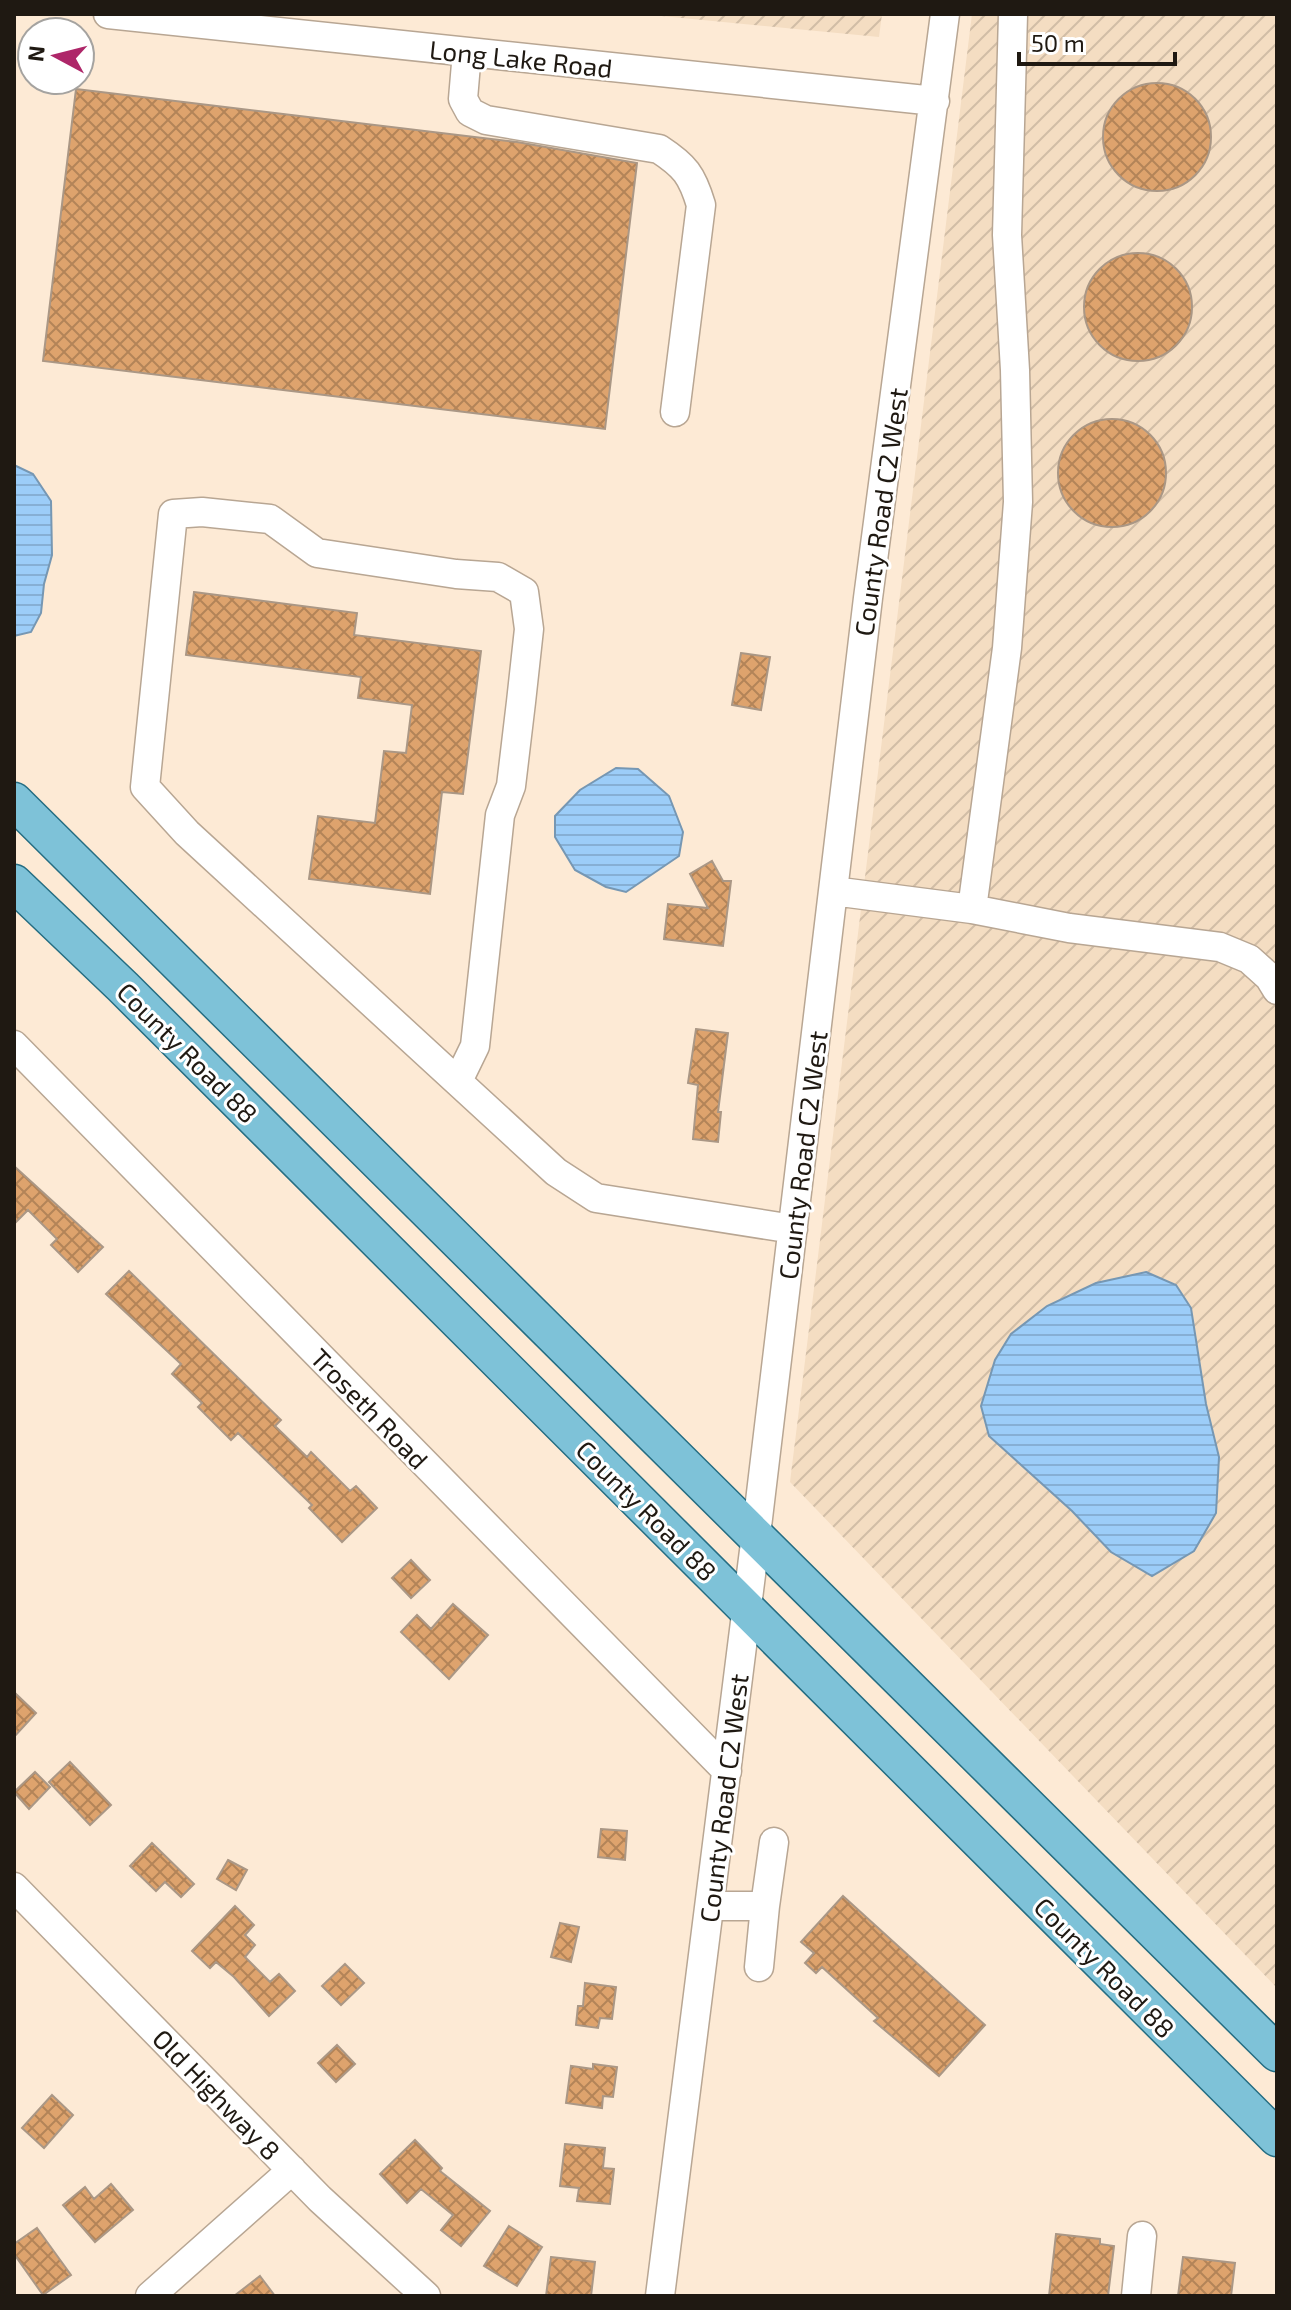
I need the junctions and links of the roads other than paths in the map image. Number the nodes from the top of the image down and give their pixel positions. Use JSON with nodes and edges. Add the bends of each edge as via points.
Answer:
{"nodes":[{"id":1,"x":108,"y":14,"type":"edge"},
{"id":2,"x":945,"y":14,"type":"edge"},
{"id":3,"x":1013,"y":14,"type":"edge"},
{"id":4,"x":467,"y":52,"type":"junction"},
{"id":5,"x":935,"y":101,"type":"junction"},
{"id":6,"x":675,"y":412,"type":"dead end"},
{"id":7,"x":14,"y":801,"type":"edge"},
{"id":8,"x":14,"y":883,"type":"edge"},
{"id":9,"x":833,"y":891,"type":"junction"},
{"id":10,"x":972,"y":909,"type":"junction"},
{"id":11,"x":1277,"y":990,"type":"edge"},
{"id":12,"x":14,"y":1045,"type":"edge"},
{"id":13,"x":458,"y":1081,"type":"junction"},
{"id":14,"x":793,"y":1229,"type":"junction"},
{"id":15,"x":756,"y":1535,"type":"junction"},
{"id":16,"x":747,"y":1610,"type":"junction"},
{"id":17,"x":727,"y":1771,"type":"junction"},
{"id":18,"x":774,"y":1842,"type":"dead end"},
{"id":19,"x":14,"y":1887,"type":"edge"},
{"id":20,"x":710,"y":1906,"type":"junction"},
{"id":21,"x":765,"y":1906,"type":"junction"},
{"id":22,"x":759,"y":1967,"type":"dead end"},
{"id":23,"x":1277,"y":2053,"type":"edge"},
{"id":24,"x":1277,"y":2138,"type":"edge"},
{"id":25,"x":292,"y":2170,"type":"junction"},
{"id":26,"x":1142,"y":2236,"type":"dead end"},
{"id":27,"x":150,"y":2296,"type":"edge"},
{"id":28,"x":426,"y":2296,"type":"edge"},
{"id":29,"x":660,"y":2296,"type":"edge"},
{"id":30,"x":1136,"y":2296,"type":"edge"}],
"edges":[{"from":1,"to":4,"type":"street","name":"Long Lake Road"},
{"from":2,"to":5,"type":"street","name":"County Road C2 West"},
{"from":3,"to":10,"type":"street","via":[[1007,235],[1018,502],[1007,648]]},
{"from":4,"to":5,"type":"street","name":"Long Lake Road"},
{"from":4,"to":6,"type":"street","via":[[463,99],[470,112],[486,120],[659,149],[692,177],[701,205]]},
{"from":5,"to":9,"type":"street","name":"County Road C2 West"},
{"from":7,"to":15,"type":"main road"},
{"from":8,"to":16,"type":"main road","name":"County Road 88"},
{"from":9,"to":10,"type":"street"},
{"from":9,"to":14,"type":"street","name":"County Road C2 West"},
{"from":10,"to":11,"type":"street","via":[[1069,928],[1220,947],[1249,959]]},
{"from":12,"to":17,"type":"street","name":"Troseth Road"},
{"from":13,"to":13,"type":"street","via":[[187,833],[145,787],[173,514],[270,519],[317,553],[498,577],[524,592],[529,629],[511,786],[500,815],[475,1046]]},
{"from":13,"to":14,"type":"street","via":[[556,1172],[596,1198]]},
{"from":14,"to":15,"type":"street","name":"County Road C2 West"},
{"from":15,"to":16,"type":"street","name":"County Road C2 West"},
{"from":15,"to":23,"type":"main road"},
{"from":16,"to":17,"type":"street","name":"County Road C2 West"},
{"from":16,"to":24,"type":"main road","name":"County Road 88"},
{"from":17,"to":20,"type":"street","name":"County Road C2 West"},
{"from":18,"to":21,"type":"street"},
{"from":19,"to":25,"type":"street","name":"Old Highway 8"},
{"from":20,"to":21,"type":"street"},
{"from":20,"to":29,"type":"street","name":"County Road C2 West"},
{"from":21,"to":22,"type":"street"},
{"from":25,"to":27,"type":"street"},
{"from":25,"to":28,"type":"street","name":"Old Highway 8"},
{"from":26,"to":30,"type":"street"}]}
